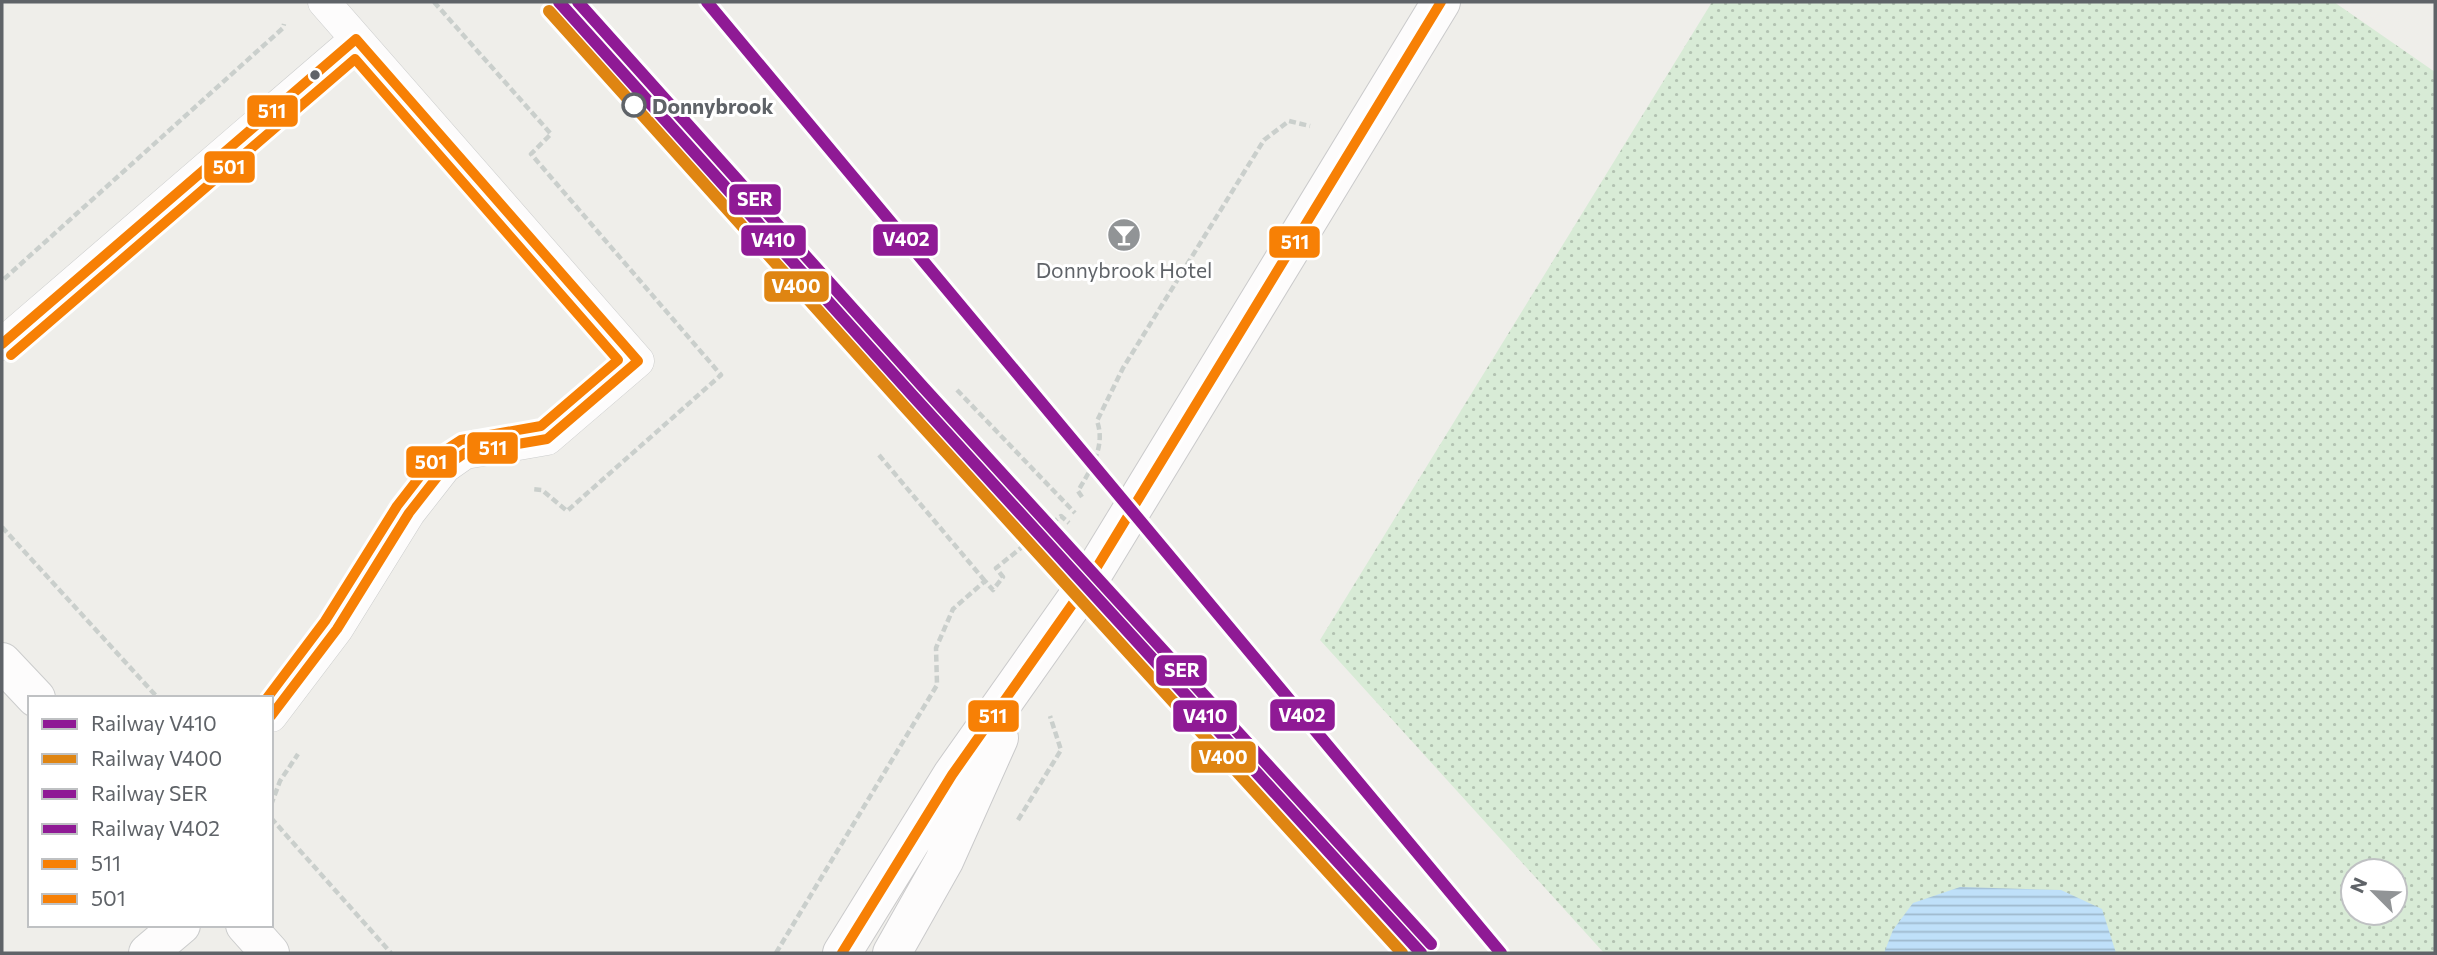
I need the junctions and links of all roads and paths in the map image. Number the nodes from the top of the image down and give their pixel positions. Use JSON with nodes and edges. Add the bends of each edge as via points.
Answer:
{"nodes":[{"id":1,"x":324,"y":2,"type":"edge"},
{"id":2,"x":434,"y":2,"type":"edge"},
{"id":3,"x":1441,"y":2,"type":"edge"},
{"id":4,"x":286,"y":18,"type":"dead end"},
{"id":5,"x":356,"y":38,"type":"junction"},
{"id":6,"x":551,"y":134,"type":"dead end"},
{"id":7,"x":1359,"y":136,"type":"junction"},
{"id":8,"x":2,"y":282,"type":"edge"},
{"id":9,"x":11,"y":336,"type":"edge"},
{"id":10,"x":957,"y":390,"type":"dead end"},
{"id":11,"x":880,"y":455,"type":"dead end"},
{"id":12,"x":1076,"y":514,"type":"junction"},
{"id":13,"x":2,"y":527,"type":"edge"},
{"id":14,"x":985,"y":581,"type":"junction"},
{"id":15,"x":2,"y":662,"type":"edge"},
{"id":16,"x":1033,"y":662,"type":"junction"},
{"id":17,"x":34,"y":696,"type":"edge"},
{"id":18,"x":156,"y":696,"type":"edge"},
{"id":19,"x":273,"y":713,"type":"edge"},
{"id":20,"x":273,"y":820,"type":"edge"},
{"id":21,"x":179,"y":927,"type":"edge"},
{"id":22,"x":247,"y":927,"type":"edge"},
{"id":23,"x":148,"y":953,"type":"edge"},
{"id":24,"x":270,"y":953,"type":"edge"},
{"id":25,"x":391,"y":953,"type":"edge"},
{"id":26,"x":776,"y":953,"type":"edge"},
{"id":27,"x":842,"y":953,"type":"edge"},
{"id":28,"x":892,"y":953,"type":"edge"}],
"edges":[{"from":1,"to":5,"type":"lane"},
{"from":2,"to":6,"type":"path"},
{"from":3,"to":7,"type":"main road"},
{"from":4,"to":8,"type":"path","via":[[283,28]]},
{"from":5,"to":9,"type":"lane"},
{"from":5,"to":19,"type":"lane","via":[[638,361],[547,439],[465,453],[445,467],[409,513],[337,629]]},
{"from":7,"to":12,"type":"path","via":[[1289,121],[1264,139],[1123,368],[1097,421],[1102,435],[1093,465],[1078,491],[1083,499]]},
{"from":7,"to":16,"type":"main road","via":[[1086,586]]},
{"from":10,"to":12,"type":"path"},
{"from":11,"to":14,"type":"path"},
{"from":12,"to":14,"type":"path","via":[[1068,524],[1061,516],[996,568],[1003,577],[993,590]]},
{"from":13,"to":18,"type":"path"},
{"from":14,"to":26,"type":"path","via":[[954,609],[936,648],[937,685]]},
{"from":15,"to":17,"type":"main road"},
{"from":16,"to":27,"type":"main road","via":[[952,775]]},
{"from":16,"to":28,"type":"main road","via":[[944,862]]},
{"from":20,"to":25,"type":"path"},
{"from":21,"to":23,"type":"main road"},
{"from":22,"to":24,"type":"main road"}]}
